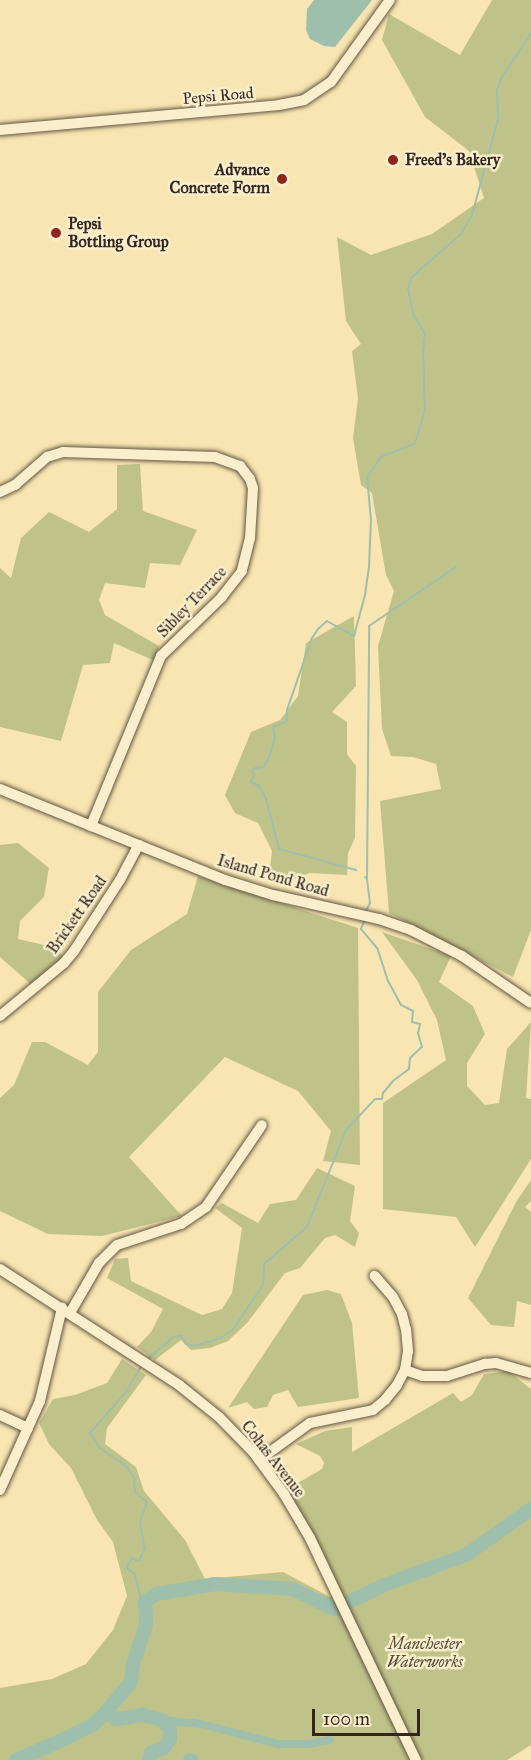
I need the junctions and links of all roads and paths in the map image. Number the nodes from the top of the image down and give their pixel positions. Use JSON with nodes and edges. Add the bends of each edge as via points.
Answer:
{"nodes":[{"id":1,"x":390,"y":0,"type":"edge"},
{"id":2,"x":0,"y":130,"type":"edge"},
{"id":3,"x":0,"y":492,"type":"edge"},
{"id":4,"x":0,"y":789,"type":"edge"},
{"id":5,"x":91,"y":826,"type":"junction"},
{"id":6,"x":139,"y":845,"type":"junction"},
{"id":7,"x":531,"y":1003,"type":"edge"},
{"id":8,"x":0,"y":1016,"type":"edge"},
{"id":9,"x":262,"y":1125,"type":"dead end"},
{"id":10,"x":0,"y":1269,"type":"edge"},
{"id":11,"x":375,"y":1276,"type":"dead end"},
{"id":12,"x":66,"y":1311,"type":"junction"},
{"id":13,"x":405,"y":1370,"type":"junction"},
{"id":14,"x":531,"y":1374,"type":"edge"},
{"id":15,"x":0,"y":1415,"type":"edge"},
{"id":16,"x":28,"y":1428,"type":"junction"},
{"id":17,"x":259,"y":1460,"type":"junction"},
{"id":18,"x":0,"y":1490,"type":"edge"},
{"id":19,"x":416,"y":1760,"type":"edge"}],
"edges":[{"from":1,"to":2,"type":"street","name":"Pepsi Road","via":[[332,82],[304,100]]},
{"from":3,"to":5,"type":"street","name":"Sibley Terrace","via":[[15,485],[47,457],[63,452],[216,457],[240,466],[253,488],[250,538],[242,571],[222,597],[161,656]]},
{"from":4,"to":5,"type":"street","name":"Island Pond Road"},
{"from":5,"to":6,"type":"street","name":"Island Pond Road"},
{"from":6,"to":7,"type":"street","name":"Island Pond Road","via":[[249,888],[411,930],[462,956]]},
{"from":6,"to":8,"type":"street","name":"Brickett Road","via":[[74,951]]},
{"from":9,"to":12,"type":"street","via":[[206,1207],[181,1224],[117,1245],[99,1263]]},
{"from":10,"to":12,"type":"street","name":"Cohas Avenue"},
{"from":11,"to":13,"type":"street","via":[[402,1314],[408,1351]]},
{"from":12,"to":16,"type":"street"},
{"from":12,"to":17,"type":"street","name":"Cohas Avenue","via":[[199,1401],[237,1434]]},
{"from":13,"to":14,"type":"street","via":[[422,1376],[447,1376],[496,1363]]},
{"from":13,"to":17,"type":"street","via":[[386,1400],[373,1410],[310,1423]]},
{"from":15,"to":16,"type":"street"},
{"from":16,"to":18,"type":"street"},
{"from":17,"to":19,"type":"street","name":"Cohas Avenue","via":[[302,1523]]}]}
